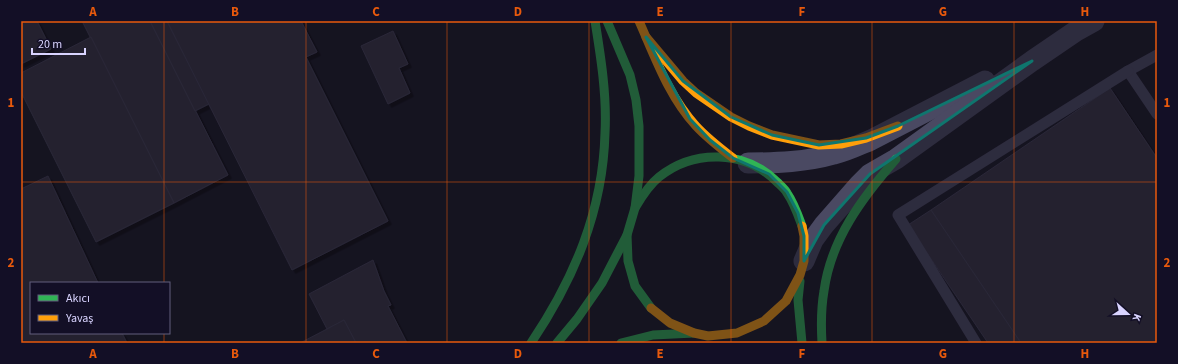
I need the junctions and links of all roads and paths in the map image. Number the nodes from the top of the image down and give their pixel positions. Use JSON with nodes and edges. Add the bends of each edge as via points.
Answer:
{"nodes":[{"id":1,"x":595,"y":21,"type":"edge"},
{"id":2,"x":607,"y":21,"type":"edge"},
{"id":3,"x":639,"y":21,"type":"edge"},
{"id":4,"x":1094,"y":21,"type":"edge"},
{"id":5,"x":646,"y":37,"type":"junction"},
{"id":6,"x":1157,"y":55,"type":"edge"},
{"id":7,"x":1032,"y":61,"type":"junction"},
{"id":8,"x":1128,"y":71,"type":"junction"},
{"id":9,"x":1157,"y":114,"type":"edge"},
{"id":10,"x":898,"y":126,"type":"junction"},
{"id":11,"x":896,"y":159,"type":"junction"},
{"id":12,"x":741,"y":160,"type":"junction"},
{"id":13,"x":635,"y":208,"type":"junction"},
{"id":14,"x":627,"y":236,"type":"junction"},
{"id":15,"x":802,"y":268,"type":"junction"},
{"id":16,"x":694,"y":333,"type":"junction"},
{"id":17,"x":708,"y":336,"type":"junction"},
{"id":18,"x":532,"y":343,"type":"edge"},
{"id":19,"x":557,"y":343,"type":"edge"},
{"id":20,"x":621,"y":343,"type":"edge"},
{"id":21,"x":717,"y":343,"type":"edge"},
{"id":22,"x":802,"y":343,"type":"edge"},
{"id":23,"x":822,"y":343,"type":"edge"},
{"id":24,"x":976,"y":343,"type":"edge"}],
"edges":[{"from":1,"to":18,"type":"main road","via":[[604,99],[605,139],[597,199],[570,277],[547,321]]},
{"from":2,"to":13,"type":"main road","via":[[630,75],[636,100],[639,176]]},
{"from":3,"to":5,"type":"main road"},
{"from":4,"to":7,"type":"street"},
{"from":5,"to":10,"type":"main road","via":[[682,81],[696,93],[731,117],[772,135],[819,145],[840,144]]},
{"from":5,"to":12,"type":"main road","via":[[672,90],[690,119],[710,140]]},
{"from":6,"to":8,"type":"lane"},
{"from":7,"to":10,"type":"street","via":[[985,81]]},
{"from":7,"to":11,"type":"street"},
{"from":8,"to":9,"type":"lane"},
{"from":8,"to":24,"type":"lane","via":[[898,215]]},
{"from":10,"to":12,"type":"street","via":[[871,140],[834,154],[776,163]]},
{"from":11,"to":15,"type":"street","via":[[870,174],[854,190],[813,240]]},
{"from":11,"to":23,"type":"main road","via":[[854,211],[832,255],[822,299]]},
{"from":12,"to":13,"type":"main road","via":[[714,157],[694,159],[676,166],[659,177],[645,191]]},
{"from":12,"to":15,"type":"main road","via":[[769,174],[790,197],[798,213],[804,236]]},
{"from":13,"to":14,"type":"main road"},
{"from":14,"to":16,"type":"main road","via":[[628,261],[635,286],[650,307],[670,323]]},
{"from":14,"to":19,"type":"main road","via":[[602,283]]},
{"from":15,"to":17,"type":"main road","via":[[786,301],[764,321],[737,333]]},
{"from":15,"to":22,"type":"main road","via":[[798,300]]},
{"from":16,"to":17,"type":"main road"},
{"from":16,"to":20,"type":"main road","via":[[653,335]]},
{"from":17,"to":21,"type":"main road"}]}
